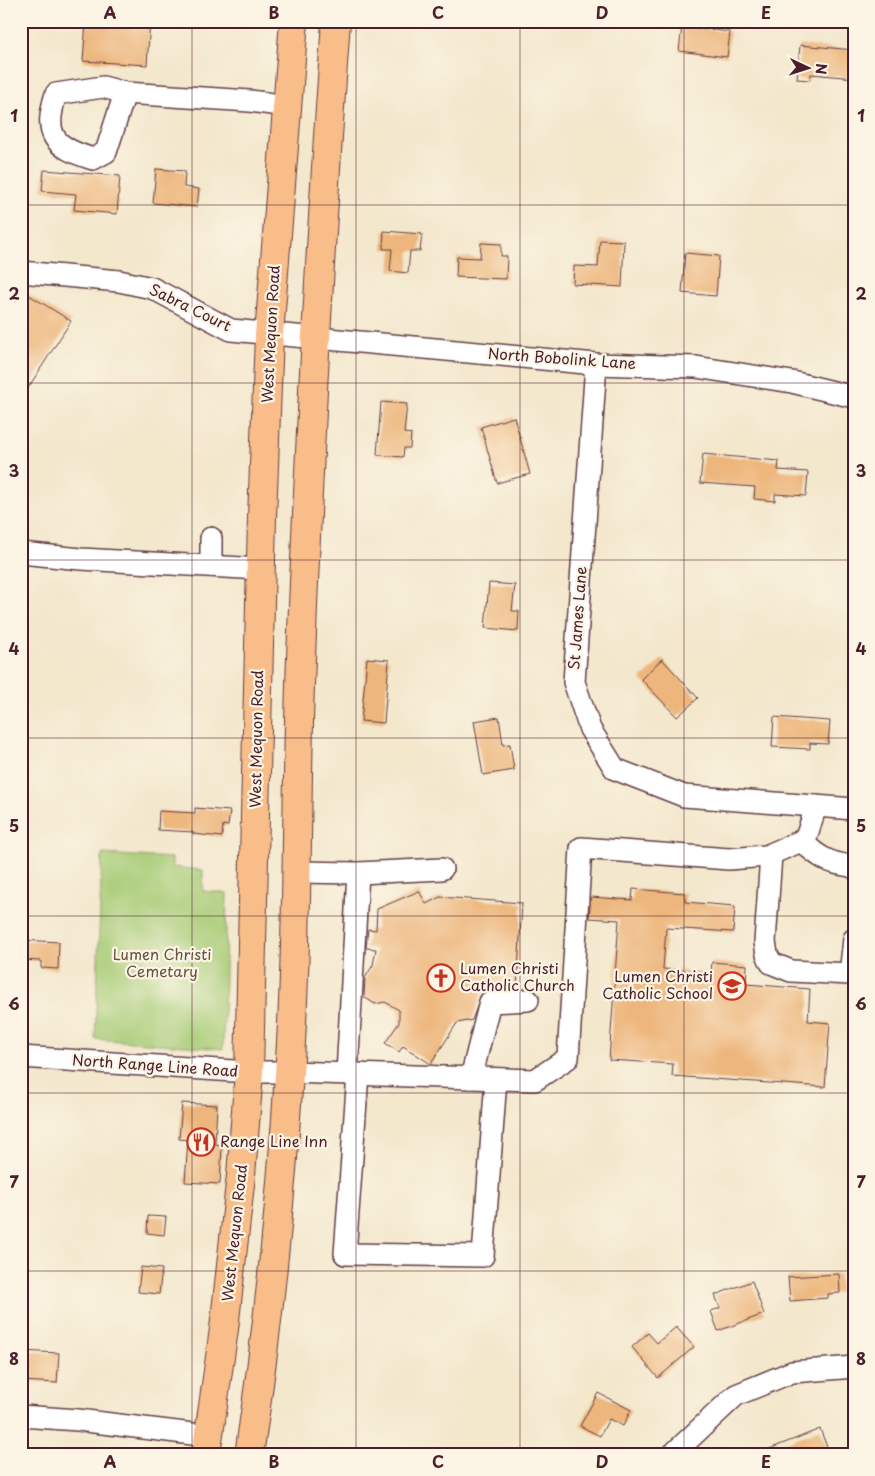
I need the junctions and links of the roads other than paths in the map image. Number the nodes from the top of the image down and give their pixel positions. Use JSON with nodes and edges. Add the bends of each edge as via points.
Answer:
{"nodes":[{"id":1,"x":294,"y":21,"type":"edge"},
{"id":2,"x":336,"y":21,"type":"edge"},
{"id":3,"x":125,"y":93,"type":"dead end"},
{"id":4,"x":287,"y":106,"type":"junction"},
{"id":5,"x":21,"y":272,"type":"edge"},
{"id":6,"x":269,"y":335,"type":"junction"},
{"id":7,"x":316,"y":338,"type":"junction"},
{"id":8,"x":596,"y":364,"type":"junction"},
{"id":9,"x":854,"y":397,"type":"edge"},
{"id":10,"x":211,"y":538,"type":"dead end"},
{"id":11,"x":21,"y":552,"type":"edge"},
{"id":12,"x":210,"y":566,"type":"junction"},
{"id":13,"x":261,"y":569,"type":"junction"},
{"id":14,"x":816,"y":806,"type":"junction"},
{"id":15,"x":854,"y":808,"type":"edge"},
{"id":16,"x":802,"y":841,"type":"junction"},
{"id":17,"x":771,"y":855,"type":"junction"},
{"id":18,"x":854,"y":868,"type":"edge"},
{"id":19,"x":442,"y":869,"type":"dead end"},
{"id":20,"x":298,"y":872,"type":"junction"},
{"id":21,"x":358,"y":874,"type":"junction"},
{"id":22,"x":854,"y":939,"type":"edge"},
{"id":23,"x":528,"y":1000,"type":"dead end"},
{"id":24,"x":21,"y":1057,"type":"edge"},
{"id":25,"x":249,"y":1072,"type":"junction"},
{"id":26,"x":290,"y":1072,"type":"junction"},
{"id":27,"x":352,"y":1074,"type":"junction"},
{"id":28,"x":471,"y":1078,"type":"junction"},
{"id":29,"x":496,"y":1079,"type":"junction"},
{"id":30,"x":854,"y":1367,"type":"edge"},
{"id":31,"x":21,"y":1416,"type":"edge"},
{"id":32,"x":208,"y":1445,"type":"edge"},
{"id":33,"x":249,"y":1455,"type":"edge"},
{"id":34,"x":672,"y":1455,"type":"edge"}],
"edges":[{"from":1,"to":4,"type":"main road","name":"West Mequon Road"},
{"from":2,"to":7,"type":"main road"},
{"from":3,"to":4,"type":"street"},
{"from":4,"to":6,"type":"main road","name":"West Mequon Road"},
{"from":5,"to":6,"type":"street","name":"Sabra Court","via":[[119,281],[152,288],[231,330]]},
{"from":6,"to":7,"type":"street","name":"North Bobolink Lane"},
{"from":6,"to":13,"type":"main road","name":"West Mequon Road"},
{"from":7,"to":8,"type":"street","name":"North Bobolink Lane"},
{"from":7,"to":20,"type":"main road","via":[[305,544]]},
{"from":8,"to":9,"type":"street","name":"North Bobolink Lane","via":[[696,367],[792,382]]},
{"from":8,"to":14,"type":"street","name":"St James Lane","via":[[574,682],[590,729],[615,769],[684,796]]},
{"from":10,"to":12,"type":"street"},
{"from":11,"to":12,"type":"street","via":[[80,559]]},
{"from":12,"to":13,"type":"street"},
{"from":13,"to":25,"type":"main road","name":"West Mequon Road"},
{"from":14,"to":15,"type":"street","name":"St James Lane"},
{"from":14,"to":16,"type":"street","via":[[807,836]]},
{"from":16,"to":17,"type":"street"},
{"from":16,"to":18,"type":"street","via":[[816,855],[832,864]]},
{"from":17,"to":22,"type":"street","via":[[765,942],[771,963],[791,971],[850,974]]},
{"from":17,"to":29,"type":"street","name":"North Range Line Road","via":[[729,859],[580,848],[568,1058],[536,1080]]},
{"from":19,"to":21,"type":"street"},
{"from":20,"to":21,"type":"street"},
{"from":20,"to":26,"type":"main road"},
{"from":21,"to":27,"type":"street"},
{"from":23,"to":28,"type":"street","via":[[490,1002]]},
{"from":24,"to":25,"type":"street","name":"North Range Line Road"},
{"from":25,"to":26,"type":"street","name":"North Range Line Road"},
{"from":25,"to":32,"type":"main road","name":"West Mequon Road","via":[[242,1175]]},
{"from":26,"to":27,"type":"street","name":"North Range Line Road"},
{"from":26,"to":33,"type":"main road","via":[[270,1307]]},
{"from":27,"to":28,"type":"street","name":"North Range Line Road"},
{"from":27,"to":29,"type":"street","via":[[346,1254],[483,1256]]},
{"from":28,"to":29,"type":"street","name":"North Range Line Road"},
{"from":30,"to":34,"type":"street","via":[[792,1372],[736,1395]]},
{"from":31,"to":32,"type":"street","via":[[78,1420]]}]}
